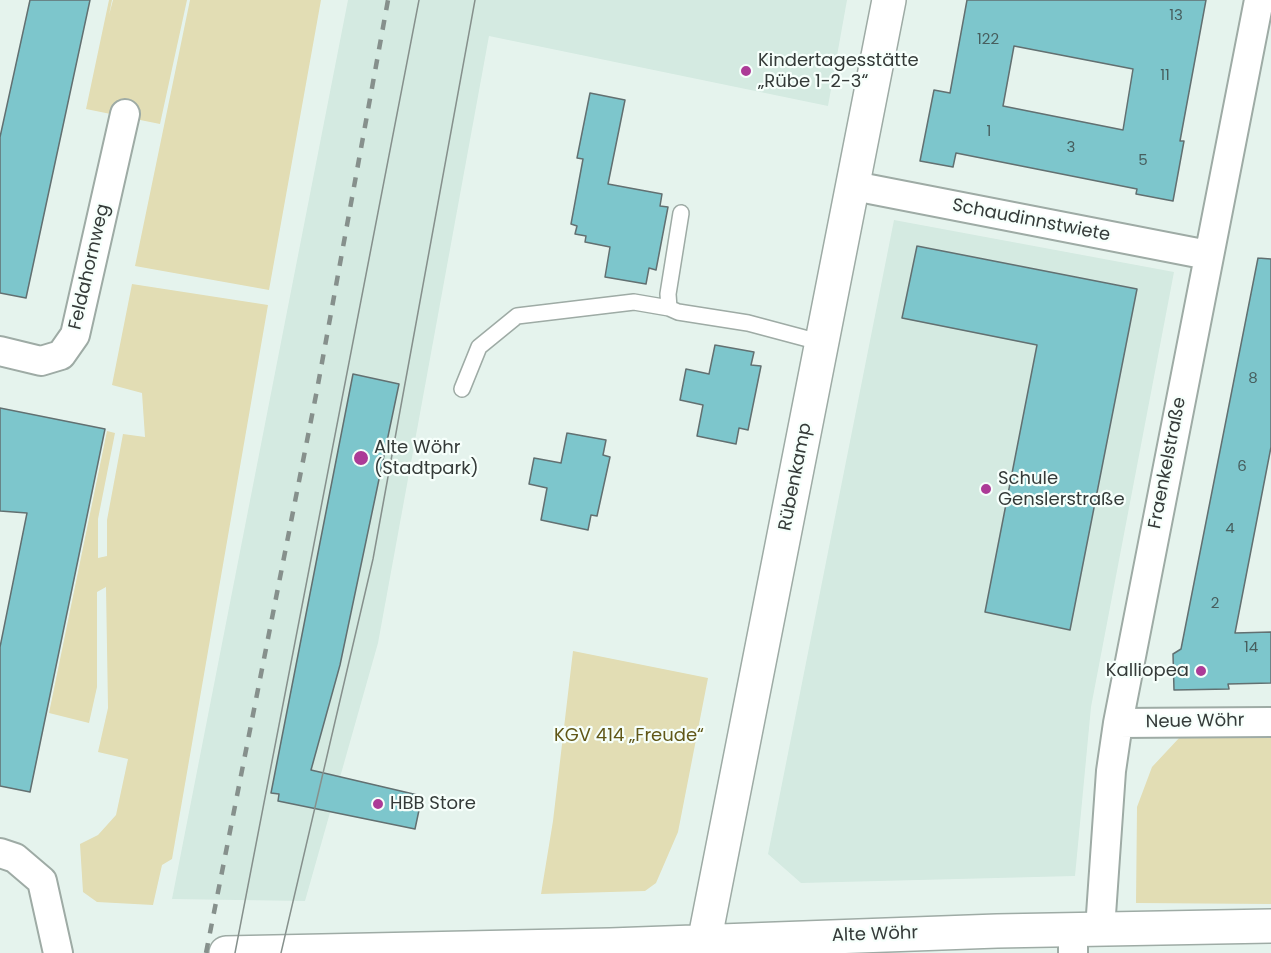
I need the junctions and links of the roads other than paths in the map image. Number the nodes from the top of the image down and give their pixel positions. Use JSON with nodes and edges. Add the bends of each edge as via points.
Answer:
{"nodes":[{"id":1,"x":889,"y":0,"type":"edge"},
{"id":2,"x":1259,"y":0,"type":"edge"},
{"id":3,"x":125,"y":114,"type":"dead end"},
{"id":4,"x":855,"y":186,"type":"junction"},
{"id":5,"x":681,"y":213,"type":"dead end"},
{"id":6,"x":1208,"y":255,"type":"junction"},
{"id":7,"x":669,"y":308,"type":"junction"},
{"id":8,"x":823,"y":343,"type":"junction"},
{"id":9,"x":0,"y":351,"type":"edge"},
{"id":10,"x":462,"y":389,"type":"dead end"},
{"id":11,"x":1271,"y":722,"type":"edge"},
{"id":12,"x":1118,"y":723,"type":"junction"},
{"id":13,"x":0,"y":853,"type":"edge"},
{"id":14,"x":1271,"y":926,"type":"edge"},
{"id":15,"x":1082,"y":937,"type":"edge"},
{"id":16,"x":704,"y":947,"type":"edge"},
{"id":17,"x":58,"y":953,"type":"edge"},
{"id":18,"x":226,"y":953,"type":"edge"}],
"edges":[{"from":1,"to":4,"type":"street","name":"Rübenkamp"},
{"from":2,"to":6,"type":"street","name":"Fraenkelstraße"},
{"from":3,"to":9,"type":"street","name":"Feldahornweg","via":[[75,334],[61,355],[40,361]]},
{"from":4,"to":6,"type":"street","name":"Schaudinnstwiete"},
{"from":4,"to":8,"type":"street","name":"Rübenkamp"},
{"from":5,"to":7,"type":"lane"},
{"from":6,"to":12,"type":"street","name":"Fraenkelstraße"},
{"from":7,"to":8,"type":"lane"},
{"from":7,"to":10,"type":"lane","via":[[634,302],[517,316],[479,347]]},
{"from":8,"to":16,"type":"street","name":"Rübenkamp"},
{"from":11,"to":12,"type":"street","name":"Neue Wöhr"},
{"from":12,"to":15,"type":"street","name":"Fraenkelstraße"},
{"from":13,"to":17,"type":"street","via":[[15,858],[42,880]]},
{"from":14,"to":15,"type":"street","name":"Alte Wöhr"},
{"from":15,"to":16,"type":"street","name":"Alte Wöhr"},
{"from":16,"to":18,"type":"street","name":"Alte Wöhr"}]}
